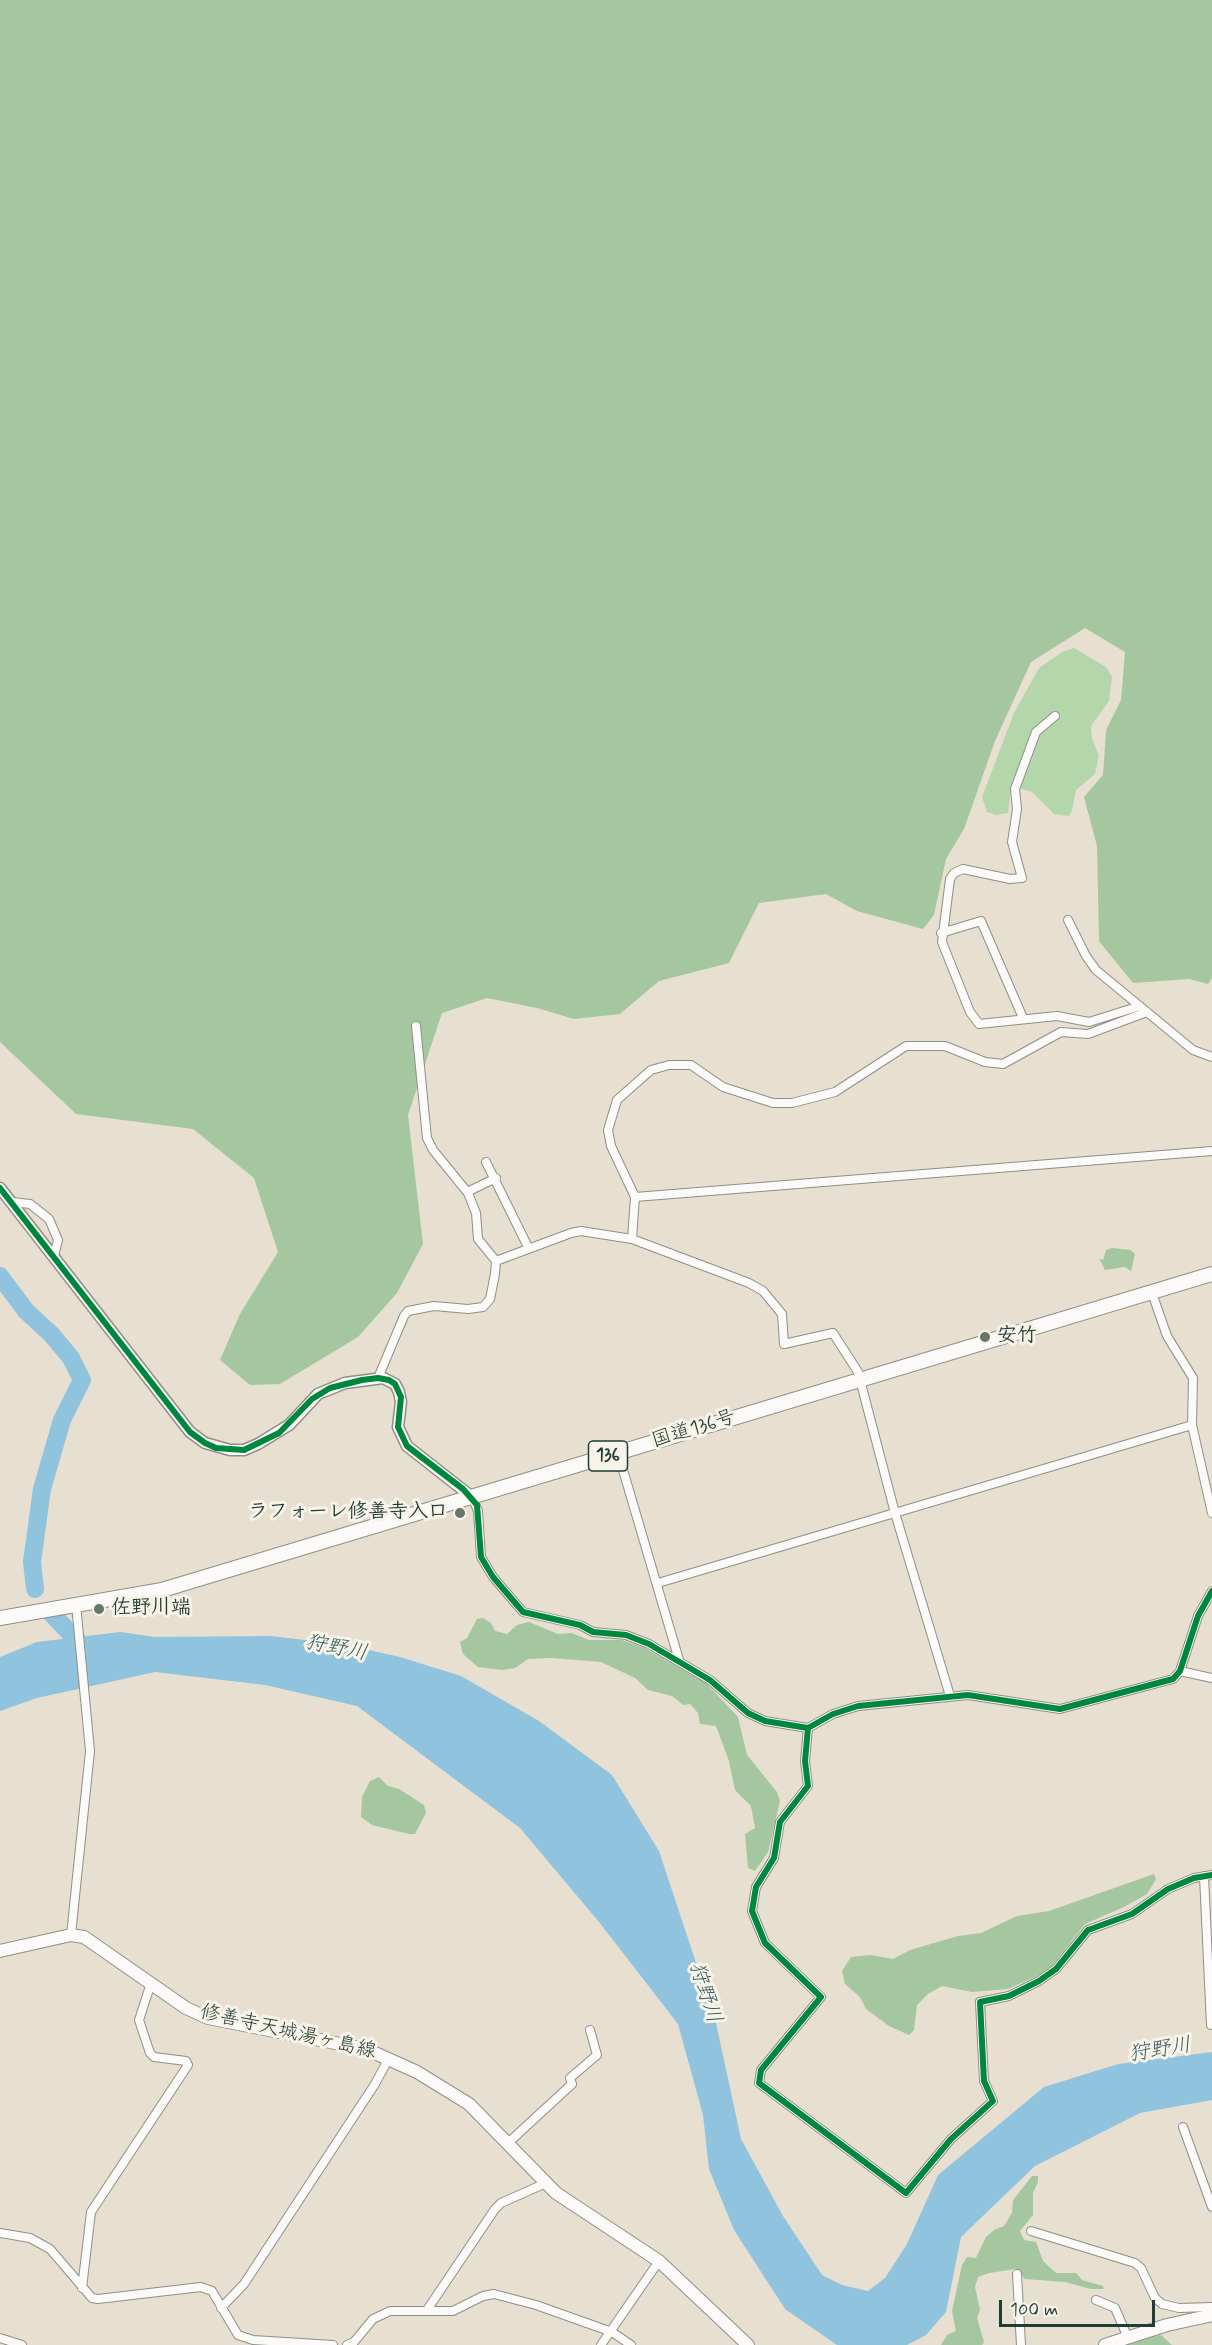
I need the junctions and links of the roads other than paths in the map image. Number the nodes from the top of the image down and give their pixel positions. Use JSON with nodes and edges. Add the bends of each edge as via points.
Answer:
{"nodes":[{"id":1,"x":1055,"y":716,"type":"dead end"},
{"id":2,"x":1068,"y":920,"type":"dead end"},
{"id":3,"x":942,"y":933,"type":"junction"},
{"id":4,"x":1144,"y":1009,"type":"junction"},
{"id":5,"x":1023,"y":1018,"type":"junction"},
{"id":6,"x":416,"y":1026,"type":"dead end"},
{"id":7,"x":1212,"y":1057,"type":"edge"},
{"id":8,"x":1212,"y":1151,"type":"edge"},
{"id":9,"x":486,"y":1162,"type":"dead end"},
{"id":10,"x":496,"y":1178,"type":"junction"},
{"id":11,"x":0,"y":1188,"type":"edge"},
{"id":12,"x":467,"y":1192,"type":"junction"},
{"id":13,"x":635,"y":1197,"type":"junction"},
{"id":14,"x":12,"y":1202,"type":"junction"},
{"id":15,"x":632,"y":1239,"type":"junction"},
{"id":16,"x":528,"y":1248,"type":"junction"},
{"id":17,"x":54,"y":1256,"type":"junction"},
{"id":18,"x":496,"y":1261,"type":"junction"},
{"id":19,"x":1211,"y":1279,"type":"edge"},
{"id":20,"x":1152,"y":1293,"type":"junction"},
{"id":21,"x":378,"y":1378,"type":"junction"},
{"id":22,"x":859,"y":1380,"type":"junction"},
{"id":23,"x":1192,"y":1425,"type":"junction"},
{"id":24,"x":618,"y":1453,"type":"junction"},
{"id":25,"x":472,"y":1497,"type":"junction"},
{"id":26,"x":895,"y":1513,"type":"junction"},
{"id":27,"x":1212,"y":1513,"type":"edge"},
{"id":28,"x":658,"y":1582,"type":"junction"},
{"id":29,"x":1212,"y":1591,"type":"edge"},
{"id":30,"x":77,"y":1609,"type":"junction"},
{"id":31,"x":0,"y":1617,"type":"edge"},
{"id":32,"x":679,"y":1660,"type":"junction"},
{"id":33,"x":1180,"y":1671,"type":"junction"},
{"id":34,"x":1212,"y":1678,"type":"edge"},
{"id":35,"x":950,"y":1696,"type":"junction"},
{"id":36,"x":808,"y":1728,"type":"junction"},
{"id":37,"x":1208,"y":1875,"type":"edge"},
{"id":38,"x":71,"y":1935,"type":"junction"},
{"id":39,"x":0,"y":1951,"type":"edge"},
{"id":40,"x":151,"y":1983,"type":"junction"},
{"id":41,"x":1211,"y":2025,"type":"edge"},
{"id":42,"x":590,"y":2030,"type":"dead end"},
{"id":43,"x":389,"y":2058,"type":"junction"},
{"id":44,"x":1183,"y":2127,"type":"dead end"},
{"id":45,"x":508,"y":2143,"type":"junction"},
{"id":46,"x":546,"y":2183,"type":"junction"},
{"id":47,"x":1212,"y":2207,"type":"edge"},
{"id":48,"x":1031,"y":2231,"type":"dead end"},
{"id":49,"x":0,"y":2234,"type":"edge"},
{"id":50,"x":659,"y":2261,"type":"junction"},
{"id":51,"x":1017,"y":2274,"type":"dead end"},
{"id":52,"x":82,"y":2288,"type":"junction"},
{"id":53,"x":1096,"y":2300,"type":"dead end"},
{"id":54,"x":1212,"y":2307,"type":"edge"},
{"id":55,"x":221,"y":2308,"type":"junction"},
{"id":56,"x":427,"y":2310,"type":"junction"},
{"id":57,"x":1212,"y":2315,"type":"edge"},
{"id":58,"x":612,"y":2332,"type":"junction"},
{"id":59,"x":0,"y":2338,"type":"edge"},
{"id":60,"x":1128,"y":2338,"type":"junction"},
{"id":61,"x":22,"y":2345,"type":"edge"},
{"id":62,"x":333,"y":2345,"type":"edge"},
{"id":63,"x":347,"y":2345,"type":"edge"},
{"id":64,"x":601,"y":2345,"type":"edge"},
{"id":65,"x":631,"y":2345,"type":"edge"},
{"id":66,"x":748,"y":2345,"type":"edge"},
{"id":67,"x":1021,"y":2345,"type":"edge"},
{"id":68,"x":1105,"y":2345,"type":"edge"}],
"edges":[{"from":1,"to":3,"type":"street","via":[[1036,732],[1014,789],[1017,809],[1012,842],[1022,878],[957,870],[950,879]]},
{"from":2,"to":4,"type":"street","via":[[1096,970]]},
{"from":3,"to":5,"type":"street","via":[[944,947],[976,1022]]},
{"from":3,"to":5,"type":"street","via":[[981,921]]},
{"from":4,"to":5,"type":"street","via":[[1089,1022],[1057,1016]]},
{"from":4,"to":7,"type":"street","via":[[1193,1050]]},
{"from":4,"to":13,"type":"street","via":[[1088,1034],[1061,1032],[1003,1064],[939,1045],[906,1046],[835,1092],[792,1103],[773,1103],[723,1087],[691,1065],[651,1070],[617,1100],[608,1130],[611,1146]]},
{"from":6,"to":12,"type":"street","via":[[428,1138]]},
{"from":8,"to":13,"type":"street"},
{"from":9,"to":10,"type":"street"},
{"from":10,"to":12,"type":"street"},
{"from":10,"to":16,"type":"street"},
{"from":11,"to":14,"type":"street"},
{"from":12,"to":18,"type":"street","via":[[476,1214],[478,1239]]},
{"from":13,"to":15,"type":"street"},
{"from":14,"to":17,"type":"street"},
{"from":14,"to":17,"type":"street","via":[[30,1204],[50,1220],[58,1240]]},
{"from":15,"to":16,"type":"street","via":[[581,1231]]},
{"from":15,"to":22,"type":"street","via":[[763,1291],[783,1314],[784,1344],[833,1334],[856,1368]]},
{"from":16,"to":18,"type":"street"},
{"from":17,"to":21,"type":"street","via":[[190,1432],[216,1448],[244,1450],[258,1444],[289,1425],[318,1394],[345,1383]]},
{"from":18,"to":21,"type":"street","via":[[490,1299],[483,1307],[416,1308],[404,1316]]},
{"from":19,"to":20,"type":"highway","name":"国道136号","number":"136"},
{"from":20,"to":22,"type":"highway","name":"国道136号","number":"136"},
{"from":20,"to":23,"type":"street","via":[[1167,1336],[1193,1378]]},
{"from":21,"to":25,"type":"street","via":[[390,1380],[399,1392],[398,1427],[407,1446]]},
{"from":22,"to":24,"type":"highway","name":"国道136号","number":"136"},
{"from":22,"to":26,"type":"street"},
{"from":23,"to":26,"type":"street"},
{"from":23,"to":27,"type":"street"},
{"from":24,"to":25,"type":"highway","name":"国道136号","number":"136"},
{"from":24,"to":28,"type":"street"},
{"from":25,"to":30,"type":"highway","name":"国道136号","number":"136","via":[[162,1590]]},
{"from":25,"to":32,"type":"street","via":[[478,1510],[481,1557],[523,1612],[580,1625],[592,1632],[626,1635]]},
{"from":26,"to":28,"type":"street"},
{"from":26,"to":35,"type":"street"},
{"from":28,"to":32,"type":"street"},
{"from":29,"to":33,"type":"street","via":[[1198,1616]]},
{"from":30,"to":31,"type":"highway","name":"国道136号","number":"136"},
{"from":30,"to":38,"type":"street","via":[[90,1730],[89,1783]]},
{"from":32,"to":36,"type":"street","via":[[710,1680],[748,1713],[765,1721]]},
{"from":33,"to":34,"type":"street"},
{"from":33,"to":35,"type":"street","via":[[1173,1679],[1060,1709],[973,1695]]},
{"from":35,"to":36,"type":"street","via":[[858,1706],[841,1710]]},
{"from":36,"to":37,"type":"street","via":[[808,1786],[780,1822],[774,1858],[756,1887],[752,1911],[765,1943],[820,1997],[761,2070],[759,2083],[906,2193],[951,2139],[993,2101],[984,2081],[980,2002],[1024,1990],[1056,1969],[1088,1930],[1132,1914],[1168,1889]]},
{"from":37,"to":41,"type":"street"},
{"from":38,"to":39,"type":"main road"},
{"from":38,"to":40,"type":"main road","name":"修善寺天城湯ヶ島線","via":[[84,1937]]},
{"from":40,"to":43,"type":"main road","name":"修善寺天城湯ヶ島線","via":[[208,2019],[366,2049]]},
{"from":40,"to":52,"type":"street","via":[[139,2020],[150,2053],[186,2061],[188,2065],[91,2212]]},
{"from":42,"to":45,"type":"street","via":[[597,2055],[570,2078],[572,2084]]},
{"from":43,"to":45,"type":"main road","name":"修善寺天城湯ヶ島線","via":[[457,2095]]},
{"from":43,"to":55,"type":"street","via":[[244,2284]]},
{"from":44,"to":47,"type":"street"},
{"from":45,"to":46,"type":"main road","name":"修善寺天城湯ヶ島線"},
{"from":46,"to":50,"type":"main road","name":"修善寺天城湯ヶ島線","via":[[574,2206]]},
{"from":46,"to":56,"type":"street","via":[[495,2209]]},
{"from":48,"to":54,"type":"street","via":[[1135,2263],[1162,2304]]},
{"from":49,"to":52,"type":"street","via":[[30,2238],[50,2249]]},
{"from":50,"to":58,"type":"street"},
{"from":50,"to":66,"type":"main road","name":"修善寺天城湯ヶ島線"},
{"from":51,"to":67,"type":"street"},
{"from":52,"to":55,"type":"street","via":[[88,2296],[98,2299],[201,2287],[212,2291]]},
{"from":53,"to":60,"type":"street","via":[[1115,2308]]},
{"from":55,"to":62,"type":"street","via":[[234,2332],[247,2338]]},
{"from":56,"to":58,"type":"street","via":[[453,2311],[494,2294]]},
{"from":56,"to":63,"type":"street","via":[[402,2309],[379,2314]]},
{"from":57,"to":60,"type":"main road"},
{"from":58,"to":64,"type":"street"},
{"from":58,"to":65,"type":"street"},
{"from":59,"to":61,"type":"street"},
{"from":60,"to":68,"type":"main road"}]}
